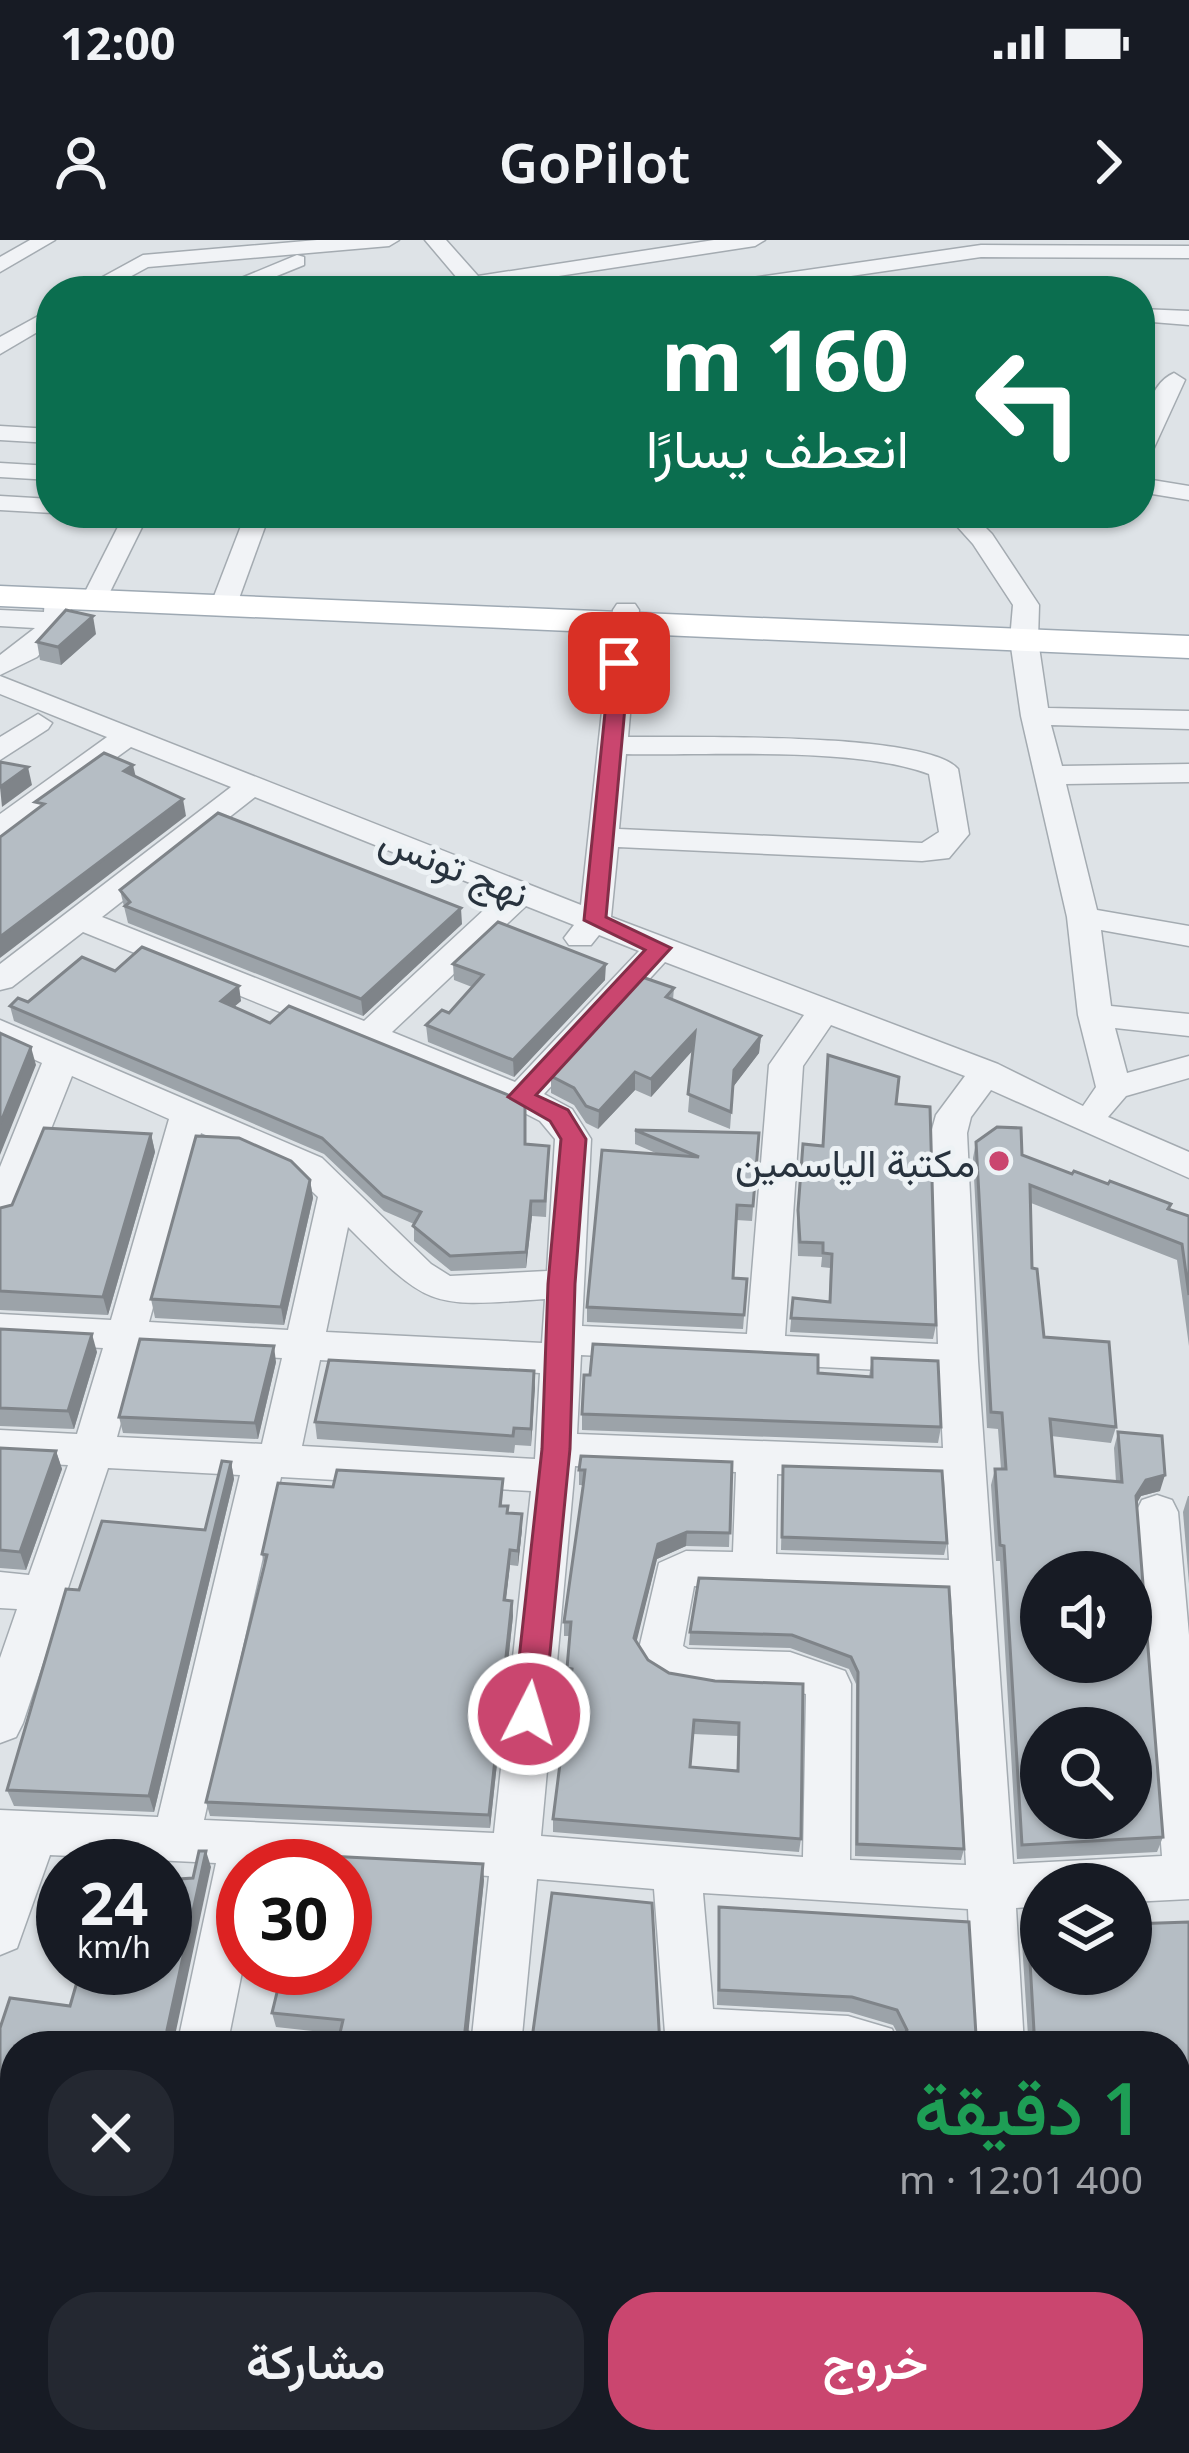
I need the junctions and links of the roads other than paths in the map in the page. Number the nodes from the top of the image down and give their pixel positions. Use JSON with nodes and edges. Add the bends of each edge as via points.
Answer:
{"nodes":[{"id":1,"x":45,"y":240,"type":"edge"},
{"id":2,"x":389,"y":240,"type":"edge"},
{"id":3,"x":435,"y":240,"type":"edge"},
{"id":4,"x":582,"y":240,"type":"edge"},
{"id":5,"x":755,"y":240,"type":"edge"},
{"id":6,"x":903,"y":240,"type":"edge"},
{"id":7,"x":708,"y":243,"type":"edge"},
{"id":8,"x":342,"y":246,"type":"junction"},
{"id":9,"x":255,"y":252,"type":"junction"},
{"id":10,"x":1189,"y":252,"type":"edge"},
{"id":11,"x":925,"y":258,"type":"junction"},
{"id":12,"x":610,"y":262,"type":"junction"},
{"id":13,"x":0,"y":266,"type":"edge"},
{"id":14,"x":279,"y":268,"type":"junction"},
{"id":15,"x":115,"y":276,"type":"edge"},
{"id":16,"x":259,"y":276,"type":"edge"},
{"id":17,"x":466,"y":276,"type":"edge"},
{"id":18,"x":501,"y":276,"type":"edge"},
{"id":19,"x":743,"y":276,"type":"edge"},
{"id":20,"x":805,"y":276,"type":"edge"},
{"id":21,"x":1155,"y":316,"type":"edge"},
{"id":22,"x":1189,"y":318,"type":"edge"},
{"id":23,"x":36,"y":324,"type":"edge"},
{"id":24,"x":0,"y":347,"type":"edge"},
{"id":25,"x":1182,"y":381,"type":"edge"},
{"id":26,"x":1155,"y":420,"type":"edge"},
{"id":27,"x":36,"y":432,"type":"edge"},
{"id":28,"x":0,"y":433,"type":"edge"},
{"id":29,"x":0,"y":470,"type":"edge"},
{"id":30,"x":36,"y":472,"type":"edge"},
{"id":31,"x":1155,"y":487,"type":"edge"},
{"id":32,"x":1189,"y":493,"type":"edge"},
{"id":33,"x":0,"y":503,"type":"edge"},
{"id":34,"x":36,"y":505,"type":"edge"},
{"id":35,"x":130,"y":528,"type":"edge"},
{"id":36,"x":252,"y":528,"type":"edge"},
{"id":37,"x":970,"y":528,"type":"edge"},
{"id":38,"x":0,"y":583,"type":"edge"},
{"id":39,"x":99,"y":592,"type":"junction"},
{"id":40,"x":0,"y":596,"type":"edge"},
{"id":41,"x":227,"y":598,"type":"junction"},
{"id":42,"x":58,"y":609,"type":"junction"},
{"id":43,"x":625,"y":616,"type":"junction"},
{"id":44,"x":0,"y":618,"type":"edge"},
{"id":45,"x":1189,"y":633,"type":"edge"},
{"id":46,"x":1023,"y":634,"type":"junction"},
{"id":47,"x":1189,"y":647,"type":"edge"},
{"id":48,"x":0,"y":667,"type":"edge"},
{"id":49,"x":0,"y":684,"type":"edge"},
{"id":50,"x":0,"y":708,"type":"edge"},
{"id":51,"x":1035,"y":716,"type":"junction"},
{"id":52,"x":1189,"y":720,"type":"edge"},
{"id":53,"x":38,"y":722,"type":"junction"},
{"id":54,"x":118,"y":742,"type":"junction"},
{"id":55,"x":611,"y":745,"type":"junction"},
{"id":56,"x":0,"y":751,"type":"edge"},
{"id":57,"x":1189,"y":773,"type":"edge"},
{"id":58,"x":1051,"y":775,"type":"junction"},
{"id":59,"x":243,"y":792,"type":"junction"},
{"id":60,"x":0,"y":828,"type":"edge"},
{"id":61,"x":604,"y":837,"type":"junction"},
{"id":62,"x":513,"y":900,"type":"junction"},
{"id":63,"x":1082,"y":917,"type":"junction"},
{"id":64,"x":80,"y":920,"type":"junction"},
{"id":65,"x":587,"y":929,"type":"junction"},
{"id":66,"x":1189,"y":936,"type":"edge"},
{"id":67,"x":652,"y":955,"type":"junction"},
{"id":68,"x":0,"y":980,"type":"edge"},
{"id":69,"x":1095,"y":1015,"type":"junction"},
{"id":70,"x":816,"y":1018,"type":"junction"},
{"id":71,"x":1189,"y":1024,"type":"edge"},
{"id":72,"x":0,"y":1031,"type":"edge"},
{"id":73,"x":366,"y":1038,"type":"junction"},
{"id":74,"x":62,"y":1059,"type":"junction"},
{"id":75,"x":1189,"y":1067,"type":"edge"},
{"id":76,"x":977,"y":1082,"type":"junction"},
{"id":77,"x":1114,"y":1088,"type":"junction"},
{"id":78,"x":520,"y":1097,"type":"junction"},
{"id":79,"x":188,"y":1114,"type":"junction"},
{"id":80,"x":1089,"y":1122,"type":"junction"},
{"id":81,"x":1189,"y":1166,"type":"edge"},
{"id":82,"x":337,"y":1198,"type":"junction"},
{"id":83,"x":0,"y":1212,"type":"edge"},
{"id":84,"x":562,"y":1284,"type":"junction"},
{"id":85,"x":0,"y":1328,"type":"edge"},
{"id":86,"x":125,"y":1335,"type":"junction"},
{"id":87,"x":304,"y":1345,"type":"junction"},
{"id":88,"x":558,"y":1349,"type":"junction"},
{"id":89,"x":765,"y":1350,"type":"junction"},
{"id":90,"x":954,"y":1359,"type":"junction"},
{"id":91,"x":0,"y":1446,"type":"edge"},
{"id":92,"x":93,"y":1451,"type":"junction"},
{"id":93,"x":757,"y":1456,"type":"junction"},
{"id":94,"x":271,"y":1461,"type":"junction"},
{"id":95,"x":554,"y":1462,"type":"junction"},
{"id":96,"x":967,"y":1465,"type":"junction"},
{"id":97,"x":1157,"y":1512,"type":"dead end"},
{"id":98,"x":754,"y":1569,"type":"junction"},
{"id":99,"x":968,"y":1578,"type":"junction"},
{"id":100,"x":0,"y":1590,"type":"edge"},
{"id":101,"x":44,"y":1594,"type":"junction"},
{"id":102,"x":0,"y":1719,"type":"edge"},
{"id":103,"x":17,"y":1831,"type":"edge"},
{"id":104,"x":176,"y":1839,"type":"joint"},
{"id":105,"x":372,"y":1849,"type":"edge"},
{"id":106,"x":515,"y":1856,"type":"junction"},
{"id":107,"x":677,"y":1872,"type":"junction"},
{"id":108,"x":1188,"y":1877,"type":"edge"},
{"id":109,"x":1152,"y":1879,"type":"edge"},
{"id":110,"x":826,"y":1882,"type":"junction"},
{"id":111,"x":1020,"y":1886,"type":"edge"},
{"id":112,"x":992,"y":1888,"type":"junction"},
{"id":113,"x":0,"y":1932,"type":"edge"},
{"id":114,"x":216,"y":1978,"type":"edge"},
{"id":115,"x":205,"y":2031,"type":"edge"},
{"id":116,"x":498,"y":2031,"type":"edge"},
{"id":117,"x":689,"y":2031,"type":"edge"},
{"id":118,"x":998,"y":2031,"type":"edge"}],
"edges":[{"from":1,"to":13,"type":"street"},
{"from":2,"to":8,"type":"street"},
{"from":3,"to":17,"type":"street"},
{"from":4,"to":12,"type":"street"},
{"from":5,"to":7,"type":"street"},
{"from":6,"to":11,"type":"street"},
{"from":7,"to":12,"type":"street"},
{"from":7,"to":19,"type":"street"},
{"from":8,"to":9,"type":"street"},
{"from":8,"to":14,"type":"street"},
{"from":9,"to":14,"type":"street"},
{"from":9,"to":15,"type":"street","via":[[142,261]]},
{"from":10,"to":11,"type":"street","via":[[1066,248]]},
{"from":11,"to":20,"type":"street"},
{"from":12,"to":18,"type":"street"},
{"from":14,"to":16,"type":"street"},
{"from":21,"to":22,"type":"street"},
{"from":23,"to":24,"type":"street"},
{"from":25,"to":26,"type":"street"},
{"from":27,"to":28,"type":"street"},
{"from":29,"to":30,"type":"street"},
{"from":31,"to":32,"type":"street"},
{"from":33,"to":34,"type":"street"},
{"from":35,"to":39,"type":"street"},
{"from":36,"to":41,"type":"street"},
{"from":37,"to":46,"type":"street","via":[[1026,604]]},
{"from":38,"to":39,"type":"main road"},
{"from":39,"to":41,"type":"main road"},
{"from":39,"to":42,"type":"main road"},
{"from":40,"to":42,"type":"main road"},
{"from":41,"to":43,"type":"main road"},
{"from":42,"to":44,"type":"street"},
{"from":42,"to":48,"type":"street","via":[[27,652]]},
{"from":43,"to":46,"type":"main road"},
{"from":43,"to":55,"type":"street"},
{"from":45,"to":46,"type":"main road"},
{"from":46,"to":47,"type":"main road"},
{"from":46,"to":51,"type":"street"},
{"from":49,"to":54,"type":"street","name":"نهج تونس"},
{"from":50,"to":53,"type":"street","name":"نهج تونس"},
{"from":51,"to":52,"type":"street"},
{"from":51,"to":58,"type":"street"},
{"from":53,"to":54,"type":"street","name":"نهج تونس"},
{"from":53,"to":56,"type":"street"},
{"from":54,"to":59,"type":"street","name":"نهج تونس"},
{"from":54,"to":60,"type":"street"},
{"from":55,"to":61,"type":"street"},
{"from":55,"to":61,"type":"street","via":[[932,761],[943,769],[954,834],[938,851],[922,852]]},
{"from":57,"to":58,"type":"street"},
{"from":58,"to":63,"type":"street"},
{"from":59,"to":62,"type":"street","name":"نهج تونس"},
{"from":59,"to":64,"type":"street"},
{"from":61,"to":65,"type":"street"},
{"from":62,"to":65,"type":"street","name":"نهج تونس"},
{"from":62,"to":73,"type":"street"},
{"from":63,"to":66,"type":"street"},
{"from":63,"to":69,"type":"street"},
{"from":64,"to":68,"type":"street"},
{"from":64,"to":73,"type":"street"},
{"from":65,"to":67,"type":"street","name":"نهج تونس"},
{"from":67,"to":70,"type":"street","name":"نهج تونس"},
{"from":67,"to":78,"type":"street"},
{"from":69,"to":71,"type":"street"},
{"from":69,"to":77,"type":"street"},
{"from":70,"to":76,"type":"street","name":"نهج تونس"},
{"from":70,"to":89,"type":"street","via":[[786,1065]]},
{"from":72,"to":74,"type":"street"},
{"from":73,"to":78,"type":"street"},
{"from":74,"to":79,"type":"street"},
{"from":74,"to":83,"type":"street"},
{"from":75,"to":77,"type":"street"},
{"from":76,"to":80,"type":"street","name":"نهج تونس"},
{"from":76,"to":90,"type":"street","via":[[949,1133]]},
{"from":77,"to":80,"type":"street"},
{"from":78,"to":84,"type":"street","via":[[560,1116],[573,1139]]},
{"from":79,"to":82,"type":"street","via":[[309,1167]]},
{"from":79,"to":86,"type":"street"},
{"from":80,"to":81,"type":"street","name":"نهج تونس"},
{"from":82,"to":84,"type":"street","via":[[440,1287]]},
{"from":82,"to":87,"type":"street"},
{"from":84,"to":88,"type":"street"},
{"from":85,"to":86,"type":"street"},
{"from":86,"to":87,"type":"street"},
{"from":86,"to":92,"type":"street"},
{"from":87,"to":88,"type":"street"},
{"from":87,"to":94,"type":"street"},
{"from":88,"to":89,"type":"street"},
{"from":88,"to":95,"type":"street"},
{"from":89,"to":90,"type":"street"},
{"from":90,"to":96,"type":"street"},
{"from":91,"to":92,"type":"street"},
{"from":92,"to":94,"type":"street"},
{"from":92,"to":101,"type":"street"},
{"from":93,"to":95,"type":"street"},
{"from":93,"to":96,"type":"street"},
{"from":93,"to":98,"type":"street"},
{"from":94,"to":95,"type":"street"},
{"from":94,"to":104,"type":"street"},
{"from":95,"to":106,"type":"street"},
{"from":96,"to":99,"type":"street"},
{"from":97,"to":108,"type":"street"},
{"from":98,"to":99,"type":"street"},
{"from":98,"to":110,"type":"street","via":[[678,1571],[660,1653],[685,1668],[806,1674],[829,1684]]},
{"from":99,"to":112,"type":"street"},
{"from":100,"to":101,"type":"street"},
{"from":101,"to":102,"type":"street"},
{"from":103,"to":104,"type":"street"},
{"from":103,"to":113,"type":"street"},
{"from":105,"to":106,"type":"street"},
{"from":106,"to":107,"type":"street"},
{"from":106,"to":116,"type":"street"},
{"from":107,"to":110,"type":"street"},
{"from":107,"to":117,"type":"street"},
{"from":108,"to":109,"type":"street"},
{"from":110,"to":112,"type":"street"},
{"from":111,"to":112,"type":"street"},
{"from":112,"to":118,"type":"street"},
{"from":114,"to":115,"type":"street"}]}
